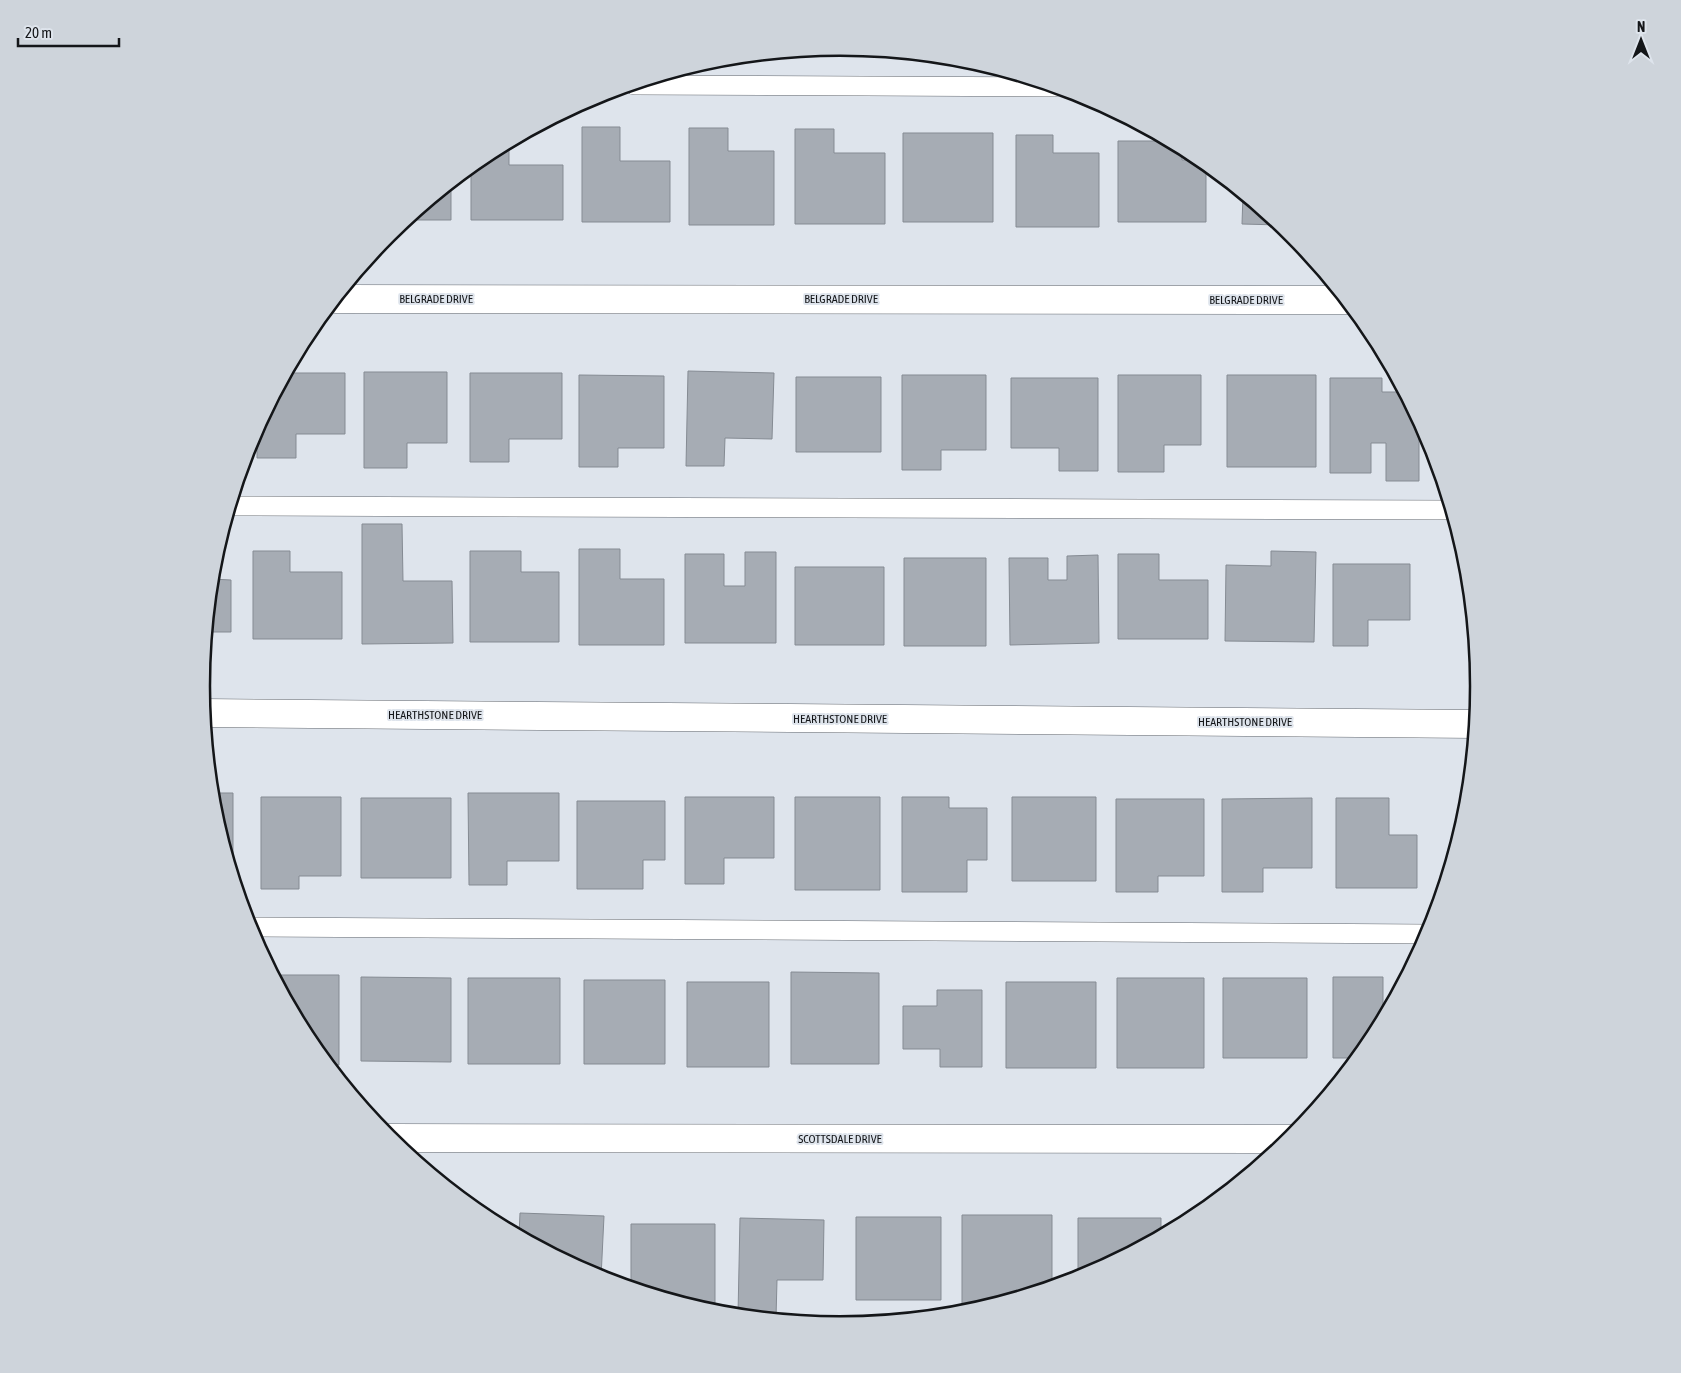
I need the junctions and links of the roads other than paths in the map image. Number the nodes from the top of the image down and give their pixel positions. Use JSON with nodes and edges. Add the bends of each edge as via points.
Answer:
{"nodes":[{"id":1,"x":654,"y":85,"type":"edge"},
{"id":2,"x":1033,"y":87,"type":"edge"},
{"id":3,"x":343,"y":299,"type":"edge"},
{"id":4,"x":1338,"y":300,"type":"edge"},
{"id":5,"x":237,"y":506,"type":"edge"},
{"id":6,"x":1445,"y":510,"type":"edge"},
{"id":7,"x":211,"y":713,"type":"edge"},
{"id":8,"x":1469,"y":724,"type":"edge"},
{"id":9,"x":258,"y":927,"type":"edge"},
{"id":10,"x":1420,"y":934,"type":"edge"},
{"id":11,"x":401,"y":1138,"type":"edge"},
{"id":12,"x":1279,"y":1139,"type":"edge"}],
"edges":[{"from":1,"to":2,"type":"lane"},
{"from":3,"to":4,"type":"street","name":"BELGRADE DRIVE"},
{"from":5,"to":6,"type":"lane"},
{"from":7,"to":8,"type":"street","name":"HEARTHSTONE DRIVE"},
{"from":9,"to":10,"type":"lane"},
{"from":11,"to":12,"type":"street","name":"SCOTTSDALE DRIVE"}]}
